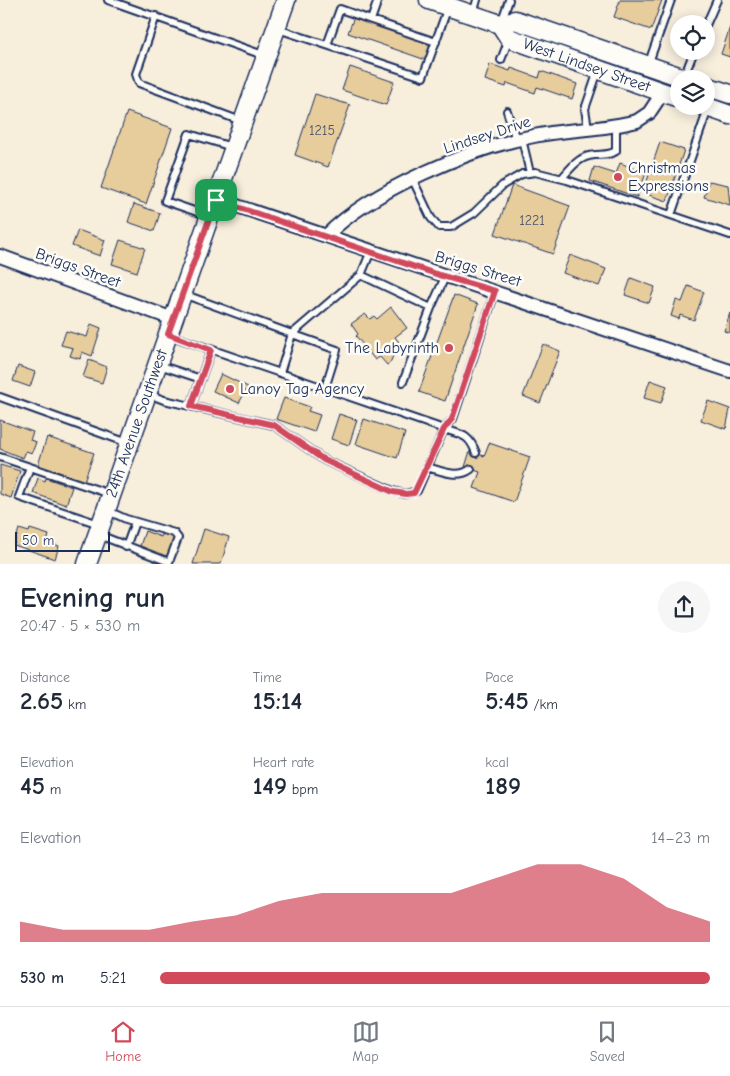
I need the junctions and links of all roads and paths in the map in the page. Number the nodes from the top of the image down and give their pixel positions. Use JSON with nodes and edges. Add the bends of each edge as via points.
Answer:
{"nodes":[{"id":1,"x":108,"y":0,"type":"edge"},
{"id":2,"x":286,"y":0,"type":"edge"},
{"id":3,"x":378,"y":0,"type":"edge"},
{"id":4,"x":429,"y":0,"type":"edge"},
{"id":5,"x":509,"y":0,"type":"edge"},
{"id":6,"x":671,"y":0,"type":"edge"},
{"id":7,"x":717,"y":0,"type":"edge"},
{"id":8,"x":448,"y":6,"type":"junction"},
{"id":9,"x":475,"y":7,"type":"edge"},
{"id":10,"x":710,"y":15,"type":"edge"},
{"id":11,"x":156,"y":16,"type":"junction"},
{"id":12,"x":370,"y":20,"type":"junction"},
{"id":13,"x":276,"y":29,"type":"junction"},
{"id":14,"x":505,"y":31,"type":"junction"},
{"id":15,"x":436,"y":42,"type":"junction"},
{"id":16,"x":327,"y":45,"type":"junction"},
{"id":17,"x":618,"y":55,"type":"junction"},
{"id":18,"x":267,"y":56,"type":"junction"},
{"id":19,"x":501,"y":60,"type":"dead end"},
{"id":20,"x":648,"y":66,"type":"junction"},
{"id":21,"x":605,"y":72,"type":"junction"},
{"id":22,"x":670,"y":73,"type":"edge"},
{"id":23,"x":715,"y":89,"type":"edge"},
{"id":24,"x":730,"y":94,"type":"edge"},
{"id":25,"x":670,"y":95,"type":"edge"},
{"id":26,"x":670,"y":96,"type":"edge"},
{"id":27,"x":715,"y":110,"type":"edge"},
{"id":28,"x":507,"y":111,"type":"dead end"},
{"id":29,"x":703,"y":115,"type":"edge"},
{"id":30,"x":730,"y":115,"type":"edge"},
{"id":31,"x":242,"y":121,"type":"junction"},
{"id":32,"x":616,"y":125,"type":"junction"},
{"id":33,"x":588,"y":128,"type":"junction"},
{"id":34,"x":519,"y":140,"type":"junction"},
{"id":35,"x":233,"y":147,"type":"junction"},
{"id":36,"x":530,"y":173,"type":"junction"},
{"id":37,"x":562,"y":178,"type":"junction"},
{"id":38,"x":413,"y":180,"type":"junction"},
{"id":39,"x":216,"y":200,"type":"junction"},
{"id":40,"x":671,"y":215,"type":"junction"},
{"id":41,"x":210,"y":216,"type":"junction"},
{"id":42,"x":730,"y":235,"type":"edge"},
{"id":43,"x":326,"y":236,"type":"junction"},
{"id":44,"x":371,"y":251,"type":"junction"},
{"id":45,"x":0,"y":256,"type":"edge"},
{"id":46,"x":361,"y":275,"type":"junction"},
{"id":47,"x":445,"y":277,"type":"junction"},
{"id":48,"x":495,"y":291,"type":"junction"},
{"id":49,"x":182,"y":294,"type":"junction"},
{"id":50,"x":431,"y":308,"type":"junction"},
{"id":51,"x":170,"y":327,"type":"junction"},
{"id":52,"x":292,"y":334,"type":"junction"},
{"id":53,"x":211,"y":350,"type":"junction"},
{"id":54,"x":156,"y":364,"type":"junction"},
{"id":55,"x":730,"y":371,"type":"edge"},
{"id":56,"x":280,"y":373,"type":"junction"},
{"id":57,"x":201,"y":379,"type":"junction"},
{"id":58,"x":403,"y":382,"type":"dead end"},
{"id":59,"x":325,"y":388,"type":"junction"},
{"id":60,"x":147,"y":394,"type":"junction"},
{"id":61,"x":0,"y":397,"type":"edge"},
{"id":62,"x":191,"y":406,"type":"junction"},
{"id":63,"x":444,"y":429,"type":"junction"},
{"id":64,"x":129,"y":443,"type":"junction"},
{"id":65,"x":476,"y":453,"type":"dead end"},
{"id":66,"x":0,"y":457,"type":"edge"},
{"id":67,"x":30,"y":467,"type":"junction"},
{"id":68,"x":427,"y":467,"type":"junction"},
{"id":69,"x":471,"y":469,"type":"dead end"},
{"id":70,"x":103,"y":516,"type":"junction"},
{"id":71,"x":135,"y":522,"type":"junction"},
{"id":72,"x":126,"y":547,"type":"junction"},
{"id":73,"x":87,"y":564,"type":"edge"}],
"edges":[{"from":1,"to":11,"type":"lane"},
{"from":2,"to":13,"type":"main road","name":"24th Avenue Southwest"},
{"from":3,"to":12,"type":"lane"},
{"from":4,"to":8,"type":"main road","name":"West Lindsey Street"},
{"from":5,"to":14,"type":"lane"},
{"from":6,"to":20,"type":"lane"},
{"from":7,"to":10,"type":"lane"},
{"from":8,"to":9,"type":"main road","name":"West Lindsey Street"},
{"from":8,"to":15,"type":"lane"},
{"from":9,"to":14,"type":"main road","name":"West Lindsey Street"},
{"from":11,"to":18,"type":"lane"},
{"from":11,"to":31,"type":"lane","via":[[136,74],[139,82]]},
{"from":12,"to":15,"type":"lane"},
{"from":12,"to":16,"type":"lane","via":[[340,9]]},
{"from":13,"to":16,"type":"lane"},
{"from":13,"to":18,"type":"main road","name":"24th Avenue Southwest"},
{"from":14,"to":17,"type":"main road","name":"West Lindsey Street","via":[[515,20]]},
{"from":14,"to":19,"type":"lane"},
{"from":14,"to":21,"type":"main road","name":"West Lindsey Street"},
{"from":15,"to":16,"type":"lane","via":[[423,77]]},
{"from":17,"to":20,"type":"main road","name":"West Lindsey Street"},
{"from":17,"to":21,"type":"main road"},
{"from":18,"to":31,"type":"main road","name":"24th Avenue Southwest"},
{"from":20,"to":22,"type":"main road","name":"West Lindsey Street"},
{"from":21,"to":25,"type":"main road","name":"West Lindsey Street"},
{"from":21,"to":33,"type":"lane","via":[[585,109]]},
{"from":23,"to":24,"type":"main road"},
{"from":26,"to":32,"type":"street","name":"Lindsey Drive","via":[[636,121]]},
{"from":27,"to":30,"type":"main road"},
{"from":28,"to":34,"type":"lane"},
{"from":29,"to":40,"type":"lane"},
{"from":31,"to":35,"type":"main road","name":"24th Avenue Southwest"},
{"from":32,"to":33,"type":"street","name":"Lindsey Drive"},
{"from":32,"to":37,"type":"lane","via":[[616,152],[588,156]]},
{"from":33,"to":34,"type":"street","name":"Lindsey Drive"},
{"from":34,"to":36,"type":"lane"},
{"from":34,"to":38,"type":"street","name":"Lindsey Drive","via":[[458,160]]},
{"from":35,"to":39,"type":"main road","name":"24th Avenue Southwest"},
{"from":35,"to":41,"type":"lane","via":[[189,134],[165,201]]},
{"from":36,"to":37,"type":"lane"},
{"from":36,"to":38,"type":"lane","via":[[502,185],[474,213],[451,227],[439,227],[431,218]]},
{"from":37,"to":40,"type":"lane"},
{"from":38,"to":43,"type":"street","name":"Lindsey Drive","via":[[367,201]]},
{"from":39,"to":41,"type":"main road","name":"24th Avenue Southwest"},
{"from":39,"to":43,"type":"street","name":"Briggs Street"},
{"from":40,"to":42,"type":"lane"},
{"from":41,"to":49,"type":"main road","name":"24th Avenue Southwest"},
{"from":43,"to":44,"type":"street","name":"Briggs Street"},
{"from":44,"to":46,"type":"lane"},
{"from":44,"to":47,"type":"street","name":"Briggs Street"},
{"from":45,"to":51,"type":"street","name":"Briggs Street"},
{"from":46,"to":50,"type":"lane"},
{"from":46,"to":52,"type":"lane"},
{"from":47,"to":48,"type":"street","name":"Briggs Street"},
{"from":47,"to":50,"type":"lane"},
{"from":48,"to":55,"type":"street","name":"Briggs Street"},
{"from":48,"to":63,"type":"lane","via":[[452,419]]},
{"from":49,"to":51,"type":"main road","name":"24th Avenue Southwest"},
{"from":49,"to":52,"type":"lane"},
{"from":50,"to":58,"type":"lane"},
{"from":51,"to":53,"type":"lane"},
{"from":51,"to":54,"type":"main road","name":"24th Avenue Southwest"},
{"from":52,"to":56,"type":"lane"},
{"from":52,"to":59,"type":"lane","via":[[337,350]]},
{"from":53,"to":56,"type":"lane"},
{"from":53,"to":57,"type":"lane"},
{"from":54,"to":57,"type":"lane"},
{"from":54,"to":60,"type":"main road","name":"24th Avenue Southwest"},
{"from":56,"to":59,"type":"lane"},
{"from":57,"to":62,"type":"lane"},
{"from":59,"to":63,"type":"lane"},
{"from":60,"to":62,"type":"lane"},
{"from":60,"to":64,"type":"main road","name":"24th Avenue Southwest"},
{"from":61,"to":64,"type":"lane"},
{"from":62,"to":68,"type":"lane","via":[[274,425],[324,460],[393,492],[414,493]]},
{"from":63,"to":65,"type":"lane","via":[[466,436]]},
{"from":63,"to":68,"type":"lane"},
{"from":64,"to":70,"type":"main road","name":"24th Avenue Southwest"},
{"from":66,"to":67,"type":"lane"},
{"from":67,"to":70,"type":"lane"},
{"from":67,"to":70,"type":"lane","via":[[19,497]]},
{"from":68,"to":69,"type":"lane","via":[[456,475]]},
{"from":70,"to":71,"type":"lane"},
{"from":70,"to":72,"type":"lane"},
{"from":70,"to":73,"type":"main road","name":"24th Avenue Southwest"},
{"from":71,"to":72,"type":"lane"},
{"from":71,"to":72,"type":"lane","via":[[174,532],[178,538],[176,549],[169,562]]}]}
